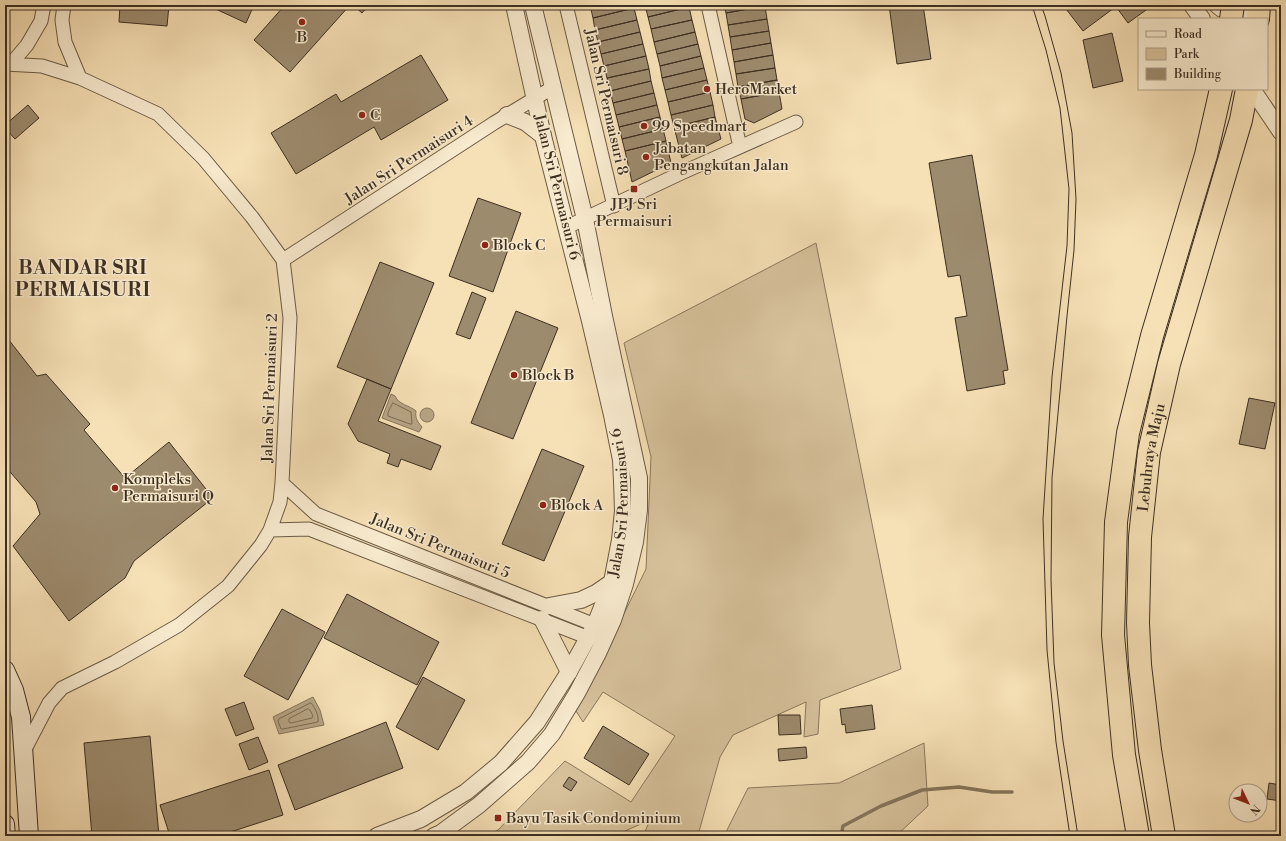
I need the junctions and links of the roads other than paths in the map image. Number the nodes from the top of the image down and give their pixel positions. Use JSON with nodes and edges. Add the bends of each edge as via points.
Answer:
{"nodes":[{"id":1,"x":44,"y":5,"type":"edge"},
{"id":2,"x":64,"y":5,"type":"edge"},
{"id":3,"x":514,"y":5,"type":"edge"},
{"id":4,"x":533,"y":5,"type":"edge"},
{"id":5,"x":566,"y":5,"type":"edge"},
{"id":6,"x":708,"y":5,"type":"edge"},
{"id":7,"x":1192,"y":5,"type":"edge"},
{"id":8,"x":1217,"y":5,"type":"edge"},
{"id":9,"x":1233,"y":5,"type":"edge"},
{"id":10,"x":1259,"y":5,"type":"edge"},
{"id":11,"x":1201,"y":18,"type":"edge"},
{"id":12,"x":1231,"y":18,"type":"edge"},
{"id":13,"x":1258,"y":18,"type":"edge"},
{"id":14,"x":8,"y":64,"type":"edge"},
{"id":15,"x":80,"y":78,"type":"junction"},
{"id":16,"x":552,"y":88,"type":"junction"},
{"id":17,"x":1221,"y":90,"type":"edge"},
{"id":18,"x":1247,"y":90,"type":"edge"},
{"id":19,"x":1253,"y":90,"type":"edge"},
{"id":20,"x":536,"y":99,"type":"junction"},
{"id":21,"x":507,"y":115,"type":"junction"},
{"id":22,"x":796,"y":122,"type":"dead end"},
{"id":23,"x":1281,"y":132,"type":"edge"},
{"id":24,"x":543,"y":136,"type":"junction"},
{"id":25,"x":740,"y":147,"type":"junction"},
{"id":26,"x":614,"y":206,"type":"junction"},
{"id":27,"x":585,"y":219,"type":"junction"},
{"id":28,"x":567,"y":227,"type":"junction"},
{"id":29,"x":283,"y":260,"type":"junction"},
{"id":30,"x":282,"y":483,"type":"junction"},
{"id":31,"x":270,"y":530,"type":"junction"},
{"id":32,"x":612,"y":582,"type":"junction"},
{"id":33,"x":545,"y":612,"type":"junction"},
{"id":34,"x":613,"y":620,"type":"junction"},
{"id":35,"x":594,"y":632,"type":"junction"},
{"id":36,"x":598,"y":653,"type":"junction"},
{"id":37,"x":5,"y":670,"type":"edge"},
{"id":38,"x":569,"y":672,"type":"junction"},
{"id":39,"x":23,"y":753,"type":"junction"},
{"id":40,"x":5,"y":824,"type":"edge"},
{"id":41,"x":6,"y":836,"type":"edge"},
{"id":42,"x":29,"y":836,"type":"edge"},
{"id":43,"x":377,"y":836,"type":"edge"},
{"id":44,"x":434,"y":836,"type":"edge"},
{"id":45,"x":1138,"y":836,"type":"edge"},
{"id":46,"x":1164,"y":836,"type":"edge"}],
"edges":[{"from":1,"to":14,"type":"street","via":[[41,20],[27,45]]},
{"from":2,"to":15,"type":"street","via":[[62,20],[65,42]]},
{"from":3,"to":20,"type":"street","name":"Jalan Sri Permaisuri 6"},
{"from":4,"to":16,"type":"street","name":"Jalan Sri Permaisuri 6"},
{"from":5,"to":26,"type":"street","name":"Jalan Sri Permaisuri 8"},
{"from":6,"to":25,"type":"street"},
{"from":7,"to":11,"type":"street"},
{"from":8,"to":10,"type":"street","via":[[1230,13],[1246,13]]},
{"from":9,"to":12,"type":"highway","bridge":true},
{"from":10,"to":13,"type":"highway"},
{"from":14,"to":15,"type":"street","name":"Jalan Sri Permaisuri 2","via":[[42,66]]},
{"from":15,"to":29,"type":"street","name":"Jalan Sri Permaisuri 2","via":[[158,114],[203,158],[252,217]]},
{"from":16,"to":20,"type":"street","name":"Jalan Sri Permaisuri 4"},
{"from":16,"to":27,"type":"street","name":"Jalan Sri Permaisuri 6"},
{"from":17,"to":45,"type":"highway","name":"Lebuhraya Maju","via":[[1206,155],[1152,336],[1128,433],[1116,522],[1113,635],[1124,756]]},
{"from":18,"to":46,"type":"highway","name":"Lebuhraya Maju","via":[[1241,120],[1169,364],[1149,452],[1140,537],[1138,623],[1150,750]]},
{"from":19,"to":23,"type":"street"},
{"from":20,"to":21,"type":"street","name":"Jalan Sri Permaisuri 4"},
{"from":20,"to":24,"type":"street","name":"Jalan Sri Permaisuri 6"},
{"from":21,"to":24,"type":"street","via":[[525,122]]},
{"from":21,"to":29,"type":"street","name":"Jalan Sri Permaisuri 4"},
{"from":22,"to":25,"type":"street"},
{"from":24,"to":28,"type":"street","name":"Jalan Sri Permaisuri 6"},
{"from":25,"to":26,"type":"street"},
{"from":26,"to":27,"type":"street"},
{"from":27,"to":28,"type":"street"},
{"from":27,"to":34,"type":"street","name":"Jalan Sri Permaisuri 6","via":[[639,478],[635,542]]},
{"from":28,"to":32,"type":"street","name":"Jalan Sri Permaisuri 6","via":[[621,460],[623,511]]},
{"from":29,"to":30,"type":"street","name":"Jalan Sri Permaisuri 2","via":[[290,318]]},
{"from":30,"to":31,"type":"street","name":"Jalan Sri Permaisuri 2","via":[[280,502]]},
{"from":30,"to":33,"type":"street","name":"Jalan Sri Permaisuri 5","via":[[316,514]]},
{"from":31,"to":33,"type":"street","name":"Jalan Sri Permaisuri 5","via":[[309,529]]},
{"from":31,"to":39,"type":"street","name":"Jalan Sri Permaisuri 2","via":[[228,586],[179,625],[116,662],[62,688],[49,703]]},
{"from":32,"to":33,"type":"street","via":[[581,600]]},
{"from":32,"to":35,"type":"street","name":"Jalan Sri Permaisuri 6"},
{"from":33,"to":35,"type":"street","name":"Jalan Sri Permaisuri 5"},
{"from":33,"to":38,"type":"street"},
{"from":34,"to":35,"type":"street"},
{"from":34,"to":36,"type":"street","name":"Jalan Sri Permaisuri 6"},
{"from":35,"to":36,"type":"street"},
{"from":35,"to":38,"type":"street","name":"Jalan Sri Permaisuri 6"},
{"from":36,"to":44,"type":"street","name":"Jalan Sri Permaisuri 6","via":[[552,734],[528,762],[479,805]]},
{"from":37,"to":39,"type":"main road","via":[[14,690],[21,717]]},
{"from":38,"to":43,"type":"street","name":"Jalan Sri Permaisuri 6","via":[[537,722],[501,762],[466,792],[421,819]]},
{"from":39,"to":42,"type":"main road"},
{"from":40,"to":41,"type":"main road"}]}
